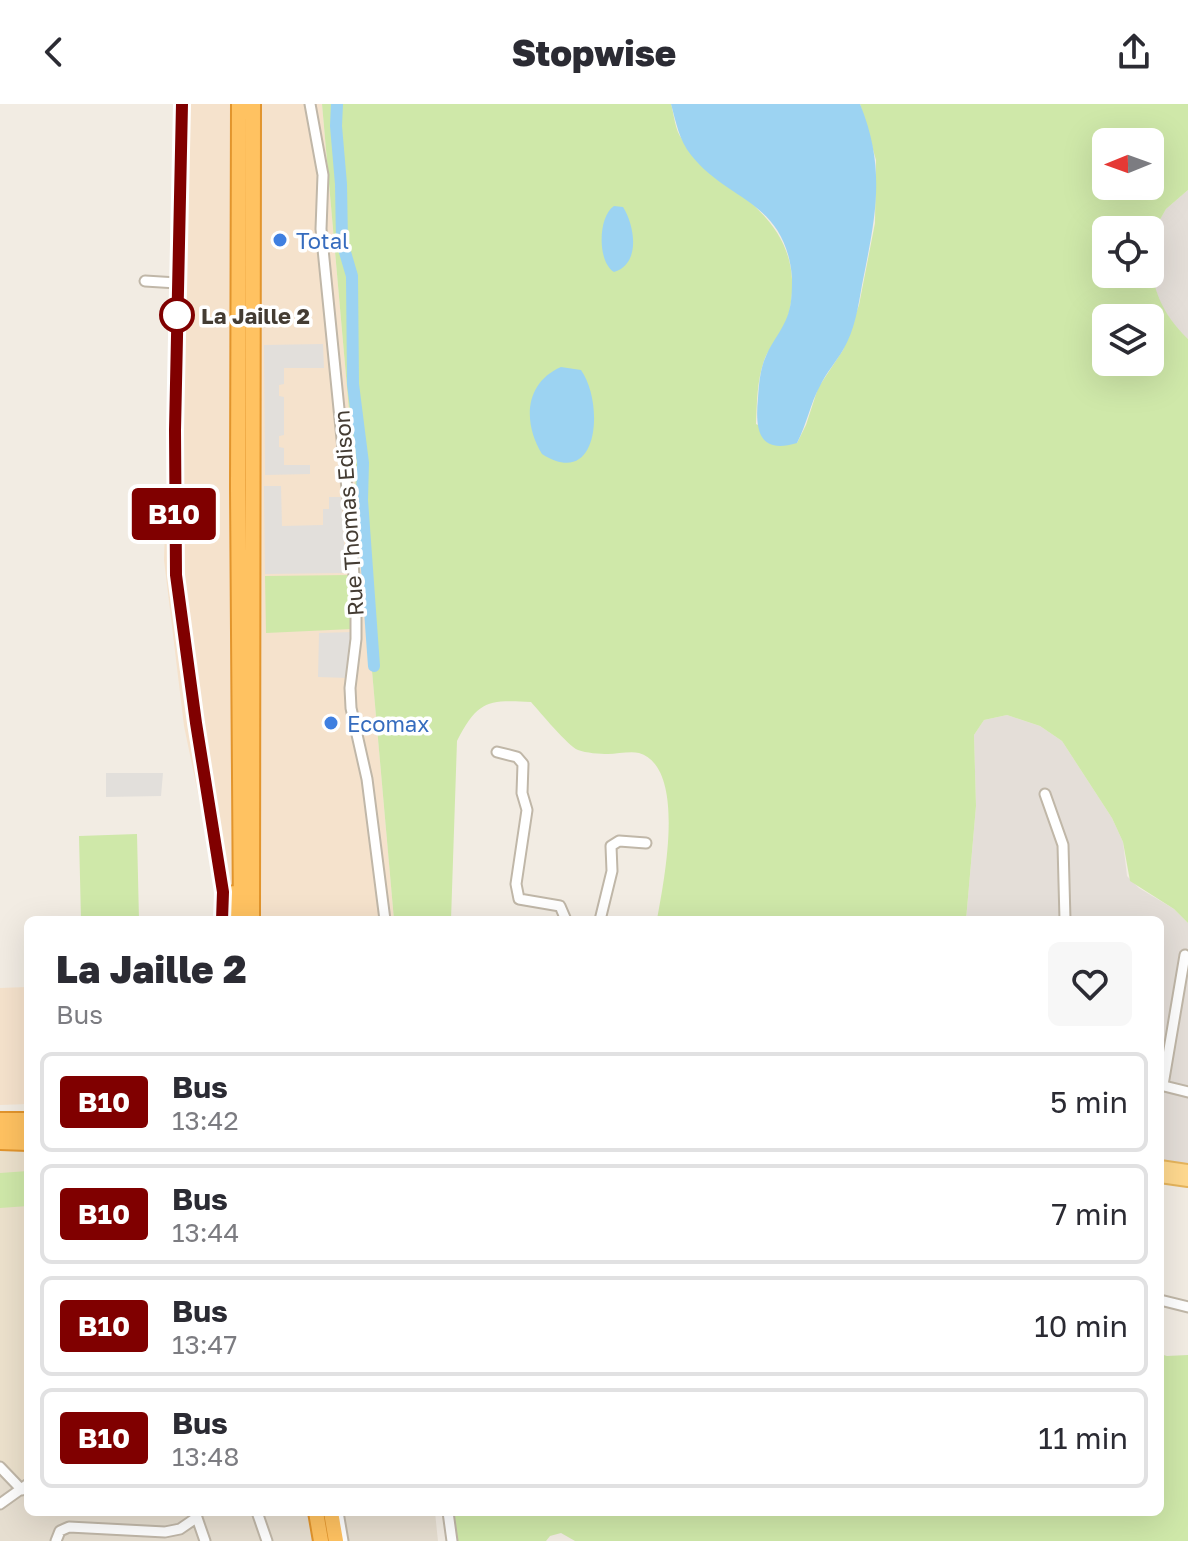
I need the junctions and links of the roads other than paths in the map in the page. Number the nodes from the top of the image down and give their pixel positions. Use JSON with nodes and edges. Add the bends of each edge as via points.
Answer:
{"nodes":[{"id":1,"x":182,"y":104,"type":"edge"},
{"id":2,"x":310,"y":104,"type":"edge"},
{"id":3,"x":250,"y":105,"type":"edge"},
{"id":4,"x":246,"y":139,"type":"junction"},
{"id":5,"x":264,"y":226,"type":"dead end"},
{"id":6,"x":230,"y":241,"type":"dead end"},
{"id":7,"x":145,"y":281,"type":"dead end"},
{"id":8,"x":177,"y":283,"type":"junction"},
{"id":9,"x":229,"y":287,"type":"dead end"},
{"id":10,"x":266,"y":289,"type":"dead end"},
{"id":11,"x":240,"y":350,"type":"junction"},
{"id":12,"x":252,"y":398,"type":"junction"},
{"id":13,"x":497,"y":752,"type":"dead end"},
{"id":14,"x":1045,"y":794,"type":"dead end"},
{"id":15,"x":646,"y":843,"type":"dead end"},
{"id":16,"x":246,"y":845,"type":"junction"},
{"id":17,"x":226,"y":916,"type":"edge"},
{"id":18,"x":228,"y":916,"type":"edge"},
{"id":19,"x":241,"y":916,"type":"edge"},
{"id":20,"x":255,"y":916,"type":"edge"},
{"id":21,"x":384,"y":916,"type":"edge"},
{"id":22,"x":565,"y":916,"type":"edge"},
{"id":23,"x":601,"y":916,"type":"edge"},
{"id":24,"x":1065,"y":916,"type":"edge"},
{"id":25,"x":1185,"y":955,"type":"dead end"},
{"id":26,"x":1164,"y":1069,"type":"edge"},
{"id":27,"x":1164,"y":1086,"type":"edge"},
{"id":28,"x":1188,"y":1092,"type":"edge"},
{"id":29,"x":0,"y":1120,"type":"edge"},
{"id":30,"x":24,"y":1120,"type":"edge"},
{"id":31,"x":24,"y":1131,"type":"edge"},
{"id":32,"x":0,"y":1132,"type":"edge"},
{"id":33,"x":0,"y":1142,"type":"edge"},
{"id":34,"x":24,"y":1143,"type":"edge"},
{"id":35,"x":1164,"y":1168,"type":"edge"},
{"id":36,"x":1188,"y":1171,"type":"edge"},
{"id":37,"x":1164,"y":1177,"type":"edge"},
{"id":38,"x":1188,"y":1180,"type":"edge"},
{"id":39,"x":1164,"y":1301,"type":"edge"},
{"id":40,"x":1188,"y":1307,"type":"edge"},
{"id":41,"x":0,"y":1467,"type":"edge"},
{"id":42,"x":24,"y":1486,"type":"edge"},
{"id":43,"x":24,"y":1488,"type":"edge"},
{"id":44,"x":0,"y":1504,"type":"edge"},
{"id":45,"x":195,"y":1516,"type":"edge"},
{"id":46,"x":196,"y":1516,"type":"edge"},
{"id":47,"x":258,"y":1516,"type":"edge"},
{"id":48,"x":317,"y":1516,"type":"edge"},
{"id":49,"x":332,"y":1516,"type":"edge"},
{"id":50,"x":339,"y":1516,"type":"edge"},
{"id":51,"x":449,"y":1516,"type":"edge"},
{"id":52,"x":56,"y":1541,"type":"edge"},
{"id":53,"x":205,"y":1541,"type":"edge"},
{"id":54,"x":267,"y":1541,"type":"edge"},
{"id":55,"x":321,"y":1541,"type":"edge"},
{"id":56,"x":336,"y":1541,"type":"edge"},
{"id":57,"x":343,"y":1541,"type":"edge"},
{"id":58,"x":452,"y":1541,"type":"edge"}],
"edges":[{"from":1,"to":8,"type":"street"},
{"from":2,"to":21,"type":"street","name":"Rue Thomas Edison","via":[[323,175],[321,229],[351,529],[356,639],[351,708],[367,779]]},
{"from":3,"to":4,"type":"highway"},
{"from":4,"to":5,"type":"highway"},
{"from":4,"to":6,"type":"highway"},
{"from":4,"to":11,"type":"highway"},
{"from":4,"to":12,"type":"highway"},
{"from":7,"to":8,"type":"street"},
{"from":8,"to":17,"type":"street","via":[[176,575]]},
{"from":9,"to":11,"type":"highway"},
{"from":10,"to":12,"type":"highway","via":[[259,304]]},
{"from":11,"to":16,"type":"highway"},
{"from":12,"to":16,"type":"highway"},
{"from":13,"to":22,"type":"street","via":[[523,764],[527,810],[516,892],[519,899],[560,906]]},
{"from":14,"to":24,"type":"street","via":[[1063,845]]},
{"from":15,"to":23,"type":"street","via":[[619,841],[611,846],[612,871]]},
{"from":16,"to":18,"type":"highway"},
{"from":16,"to":19,"type":"highway"},
{"from":16,"to":20,"type":"highway"},
{"from":25,"to":26,"type":"street"},
{"from":27,"to":28,"type":"street"},
{"from":29,"to":30,"type":"highway"},
{"from":31,"to":32,"type":"highway"},
{"from":33,"to":34,"type":"highway"},
{"from":35,"to":36,"type":"main road"},
{"from":37,"to":38,"type":"main road"},
{"from":39,"to":40,"type":"street"},
{"from":41,"to":42,"type":"street"},
{"from":43,"to":44,"type":"street"},
{"from":45,"to":52,"type":"street","via":[[180,1529],[165,1532],[69,1527]]},
{"from":46,"to":53,"type":"street"},
{"from":47,"to":54,"type":"street"},
{"from":48,"to":55,"type":"highway"},
{"from":49,"to":56,"type":"highway"},
{"from":50,"to":57,"type":"street"},
{"from":51,"to":58,"type":"street"}]}
